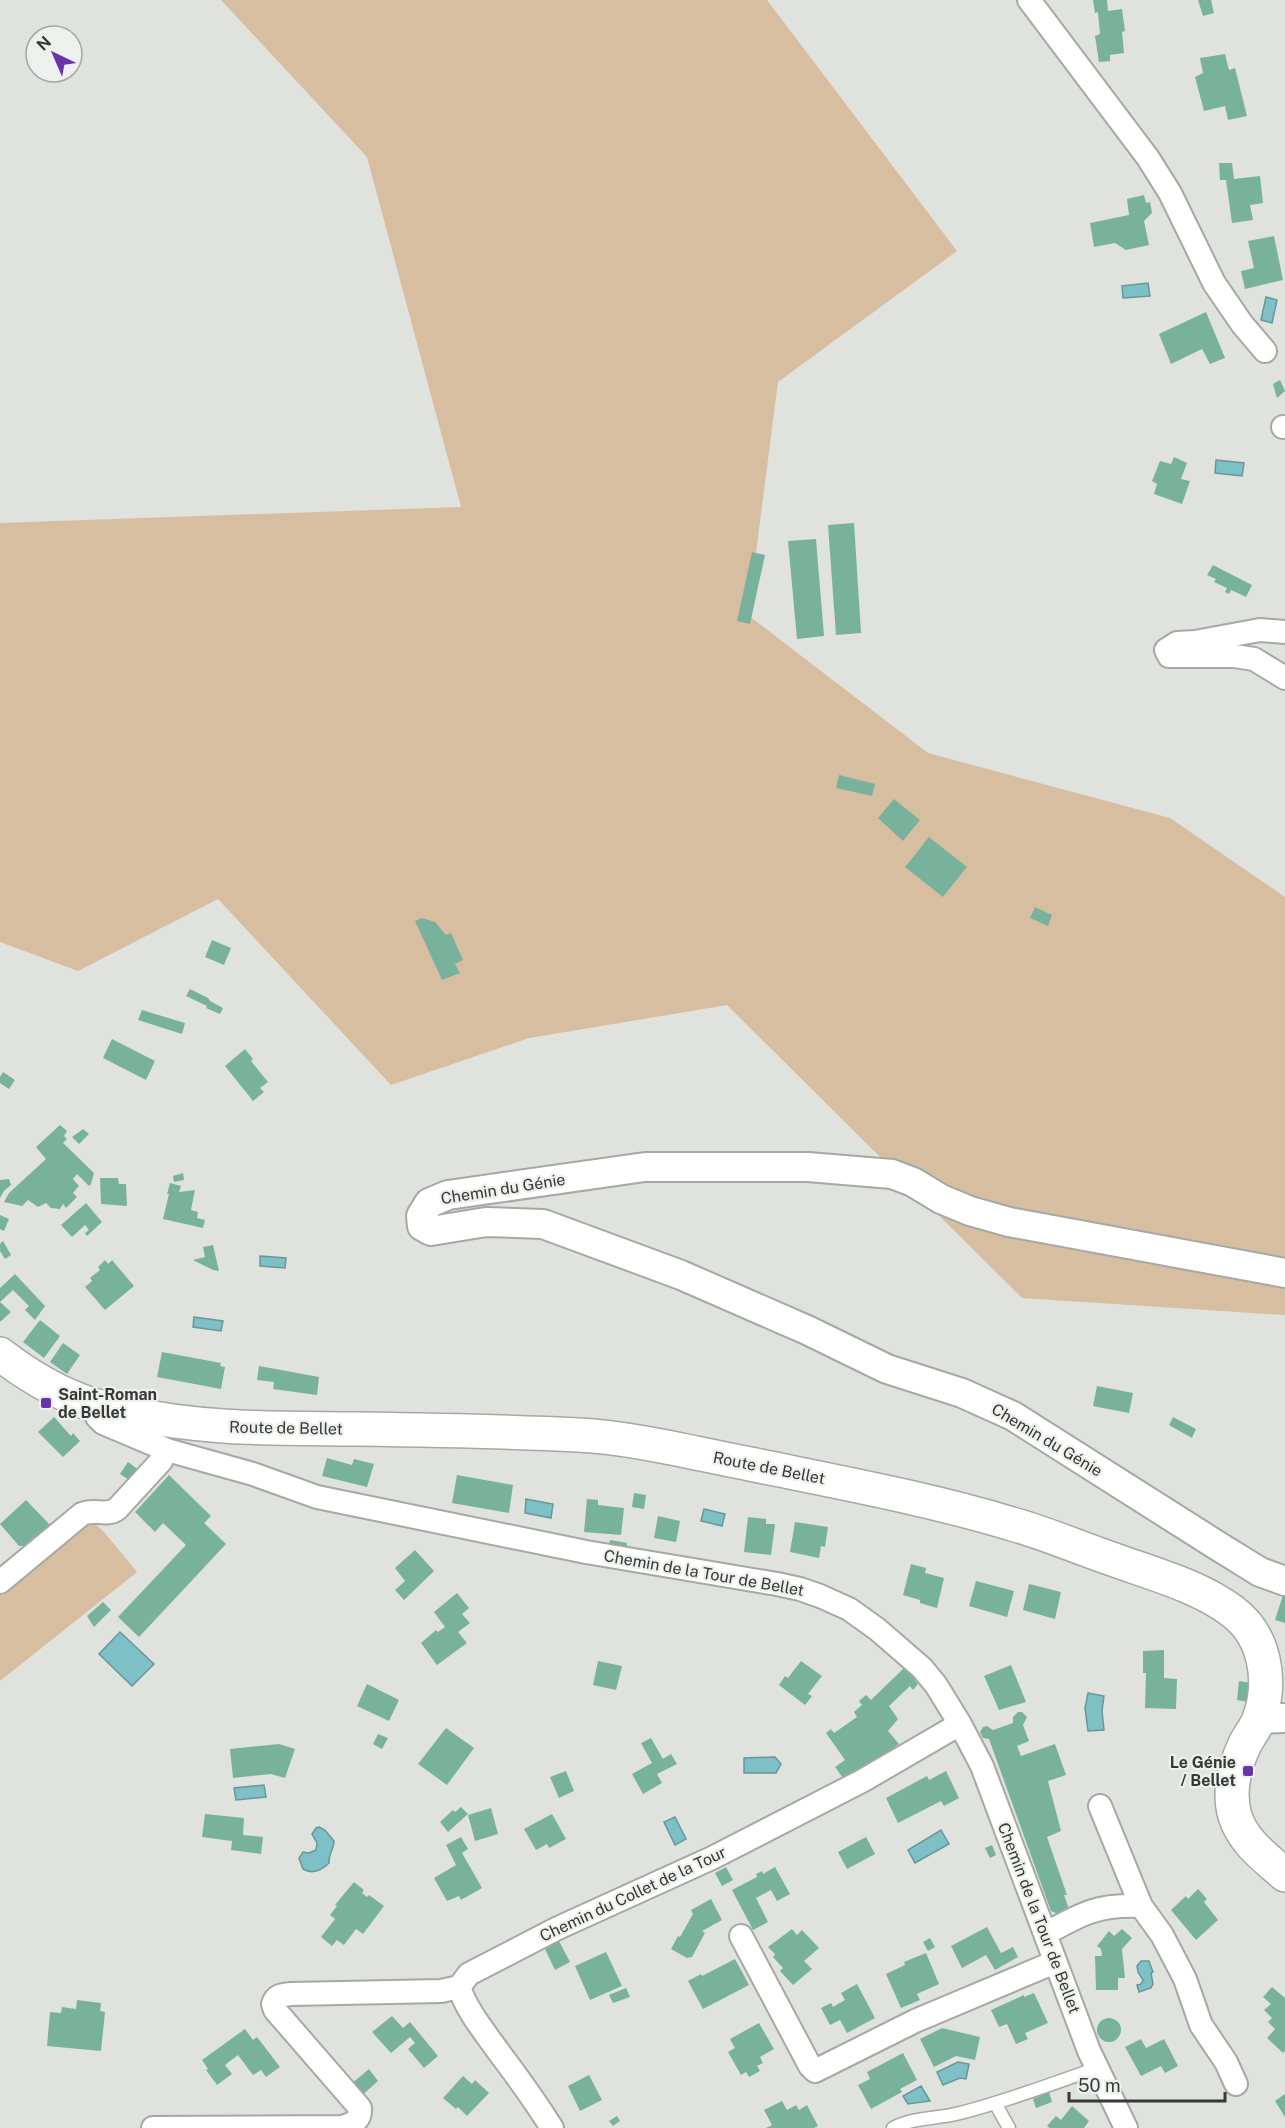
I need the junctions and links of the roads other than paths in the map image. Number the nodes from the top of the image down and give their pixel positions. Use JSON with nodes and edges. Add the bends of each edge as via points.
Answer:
{"nodes":[{"id":1,"x":1029,"y":0,"type":"edge"},
{"id":2,"x":1265,"y":351,"type":"dead end"},
{"id":3,"x":1285,"y":632,"type":"edge"},
{"id":4,"x":1285,"y":678,"type":"edge"},
{"id":5,"x":1285,"y":1273,"type":"edge"},
{"id":6,"x":0,"y":1354,"type":"edge"},
{"id":7,"x":93,"y":1406,"type":"junction"},
{"id":8,"x":167,"y":1450,"type":"junction"},
{"id":9,"x":1285,"y":1581,"type":"edge"},
{"id":10,"x":0,"y":1582,"type":"edge"},
{"id":11,"x":1272,"y":1718,"type":"edge"},
{"id":12,"x":960,"y":1724,"type":"junction"},
{"id":13,"x":1100,"y":1806,"type":"dead end"},
{"id":14,"x":1285,"y":1875,"type":"edge"},
{"id":15,"x":1141,"y":1906,"type":"junction"},
{"id":16,"x":1045,"y":1934,"type":"junction"},
{"id":17,"x":741,"y":1936,"type":"dead end"},
{"id":18,"x":1055,"y":1962,"type":"junction"},
{"id":19,"x":459,"y":1988,"type":"junction"},
{"id":20,"x":1097,"y":2068,"type":"junction"},
{"id":21,"x":1236,"y":2084,"type":"dead end"},
{"id":22,"x":995,"y":2103,"type":"junction"},
{"id":23,"x":153,"y":2128,"type":"edge"},
{"id":24,"x":552,"y":2128,"type":"edge"},
{"id":25,"x":893,"y":2128,"type":"edge"},
{"id":26,"x":1009,"y":2128,"type":"edge"},
{"id":27,"x":1126,"y":2128,"type":"edge"}],
"edges":[{"from":1,"to":2,"type":"street","via":[[1148,158],[1170,193],[1214,284]]},
{"from":3,"to":4,"type":"street","via":[[1260,630],[1177,643],[1166,650],[1169,656],[1254,659]]},
{"from":5,"to":9,"type":"street","name":"Chemin du Génie","via":[[1009,1222],[970,1211],[892,1174],[808,1167],[645,1167],[448,1195],[429,1203],[421,1216],[422,1226],[431,1231],[486,1222],[543,1224],[681,1275],[888,1369],[994,1406],[1260,1572]]},
{"from":6,"to":7,"type":"main road","name":"Route de Bellet","via":[[49,1386]]},
{"from":7,"to":8,"type":"street","name":"Chemin de la Tour de Bellet","via":[[103,1423]]},
{"from":7,"to":11,"type":"main road","name":"Route de Bellet","via":[[212,1427],[584,1435],[646,1443],[957,1508],[1158,1576],[1197,1591],[1236,1614],[1254,1633],[1263,1658]]},
{"from":8,"to":10,"type":"street","via":[[115,1512],[82,1514]]},
{"from":8,"to":12,"type":"street","name":"Chemin de la Tour de Bellet","via":[[317,1497],[586,1552],[800,1589],[849,1609],[894,1642],[936,1685]]},
{"from":11,"to":14,"type":"main road","name":"Route de Bellet","via":[[1243,1748],[1234,1775],[1233,1805],[1244,1835]]},
{"from":12,"to":16,"type":"street","name":"Chemin de la Tour de Bellet","via":[[982,1766]]},
{"from":12,"to":19,"type":"street","name":"Chemin du Collet de la Tour","via":[[723,1852],[469,1974]]},
{"from":13,"to":15,"type":"street"},
{"from":15,"to":16,"type":"street","via":[[1102,1907]]},
{"from":15,"to":21,"type":"street","via":[[1162,1935],[1185,1979],[1201,2025]]},
{"from":16,"to":18,"type":"street","name":"Chemin de la Tour de Bellet"},
{"from":17,"to":18,"type":"street","via":[[815,2072],[915,2021]]},
{"from":18,"to":20,"type":"street","name":"Chemin de la Tour de Bellet"},
{"from":19,"to":23,"type":"street","via":[[291,1994],[274,2000],[275,2010],[360,2108],[361,2114],[351,2124]]},
{"from":19,"to":24,"type":"street","via":[[476,2021]]},
{"from":20,"to":22,"type":"lane"},
{"from":20,"to":27,"type":"street","name":"Chemin de la Tour de Bellet"},
{"from":22,"to":25,"type":"lane"},
{"from":22,"to":26,"type":"lane"}]}
